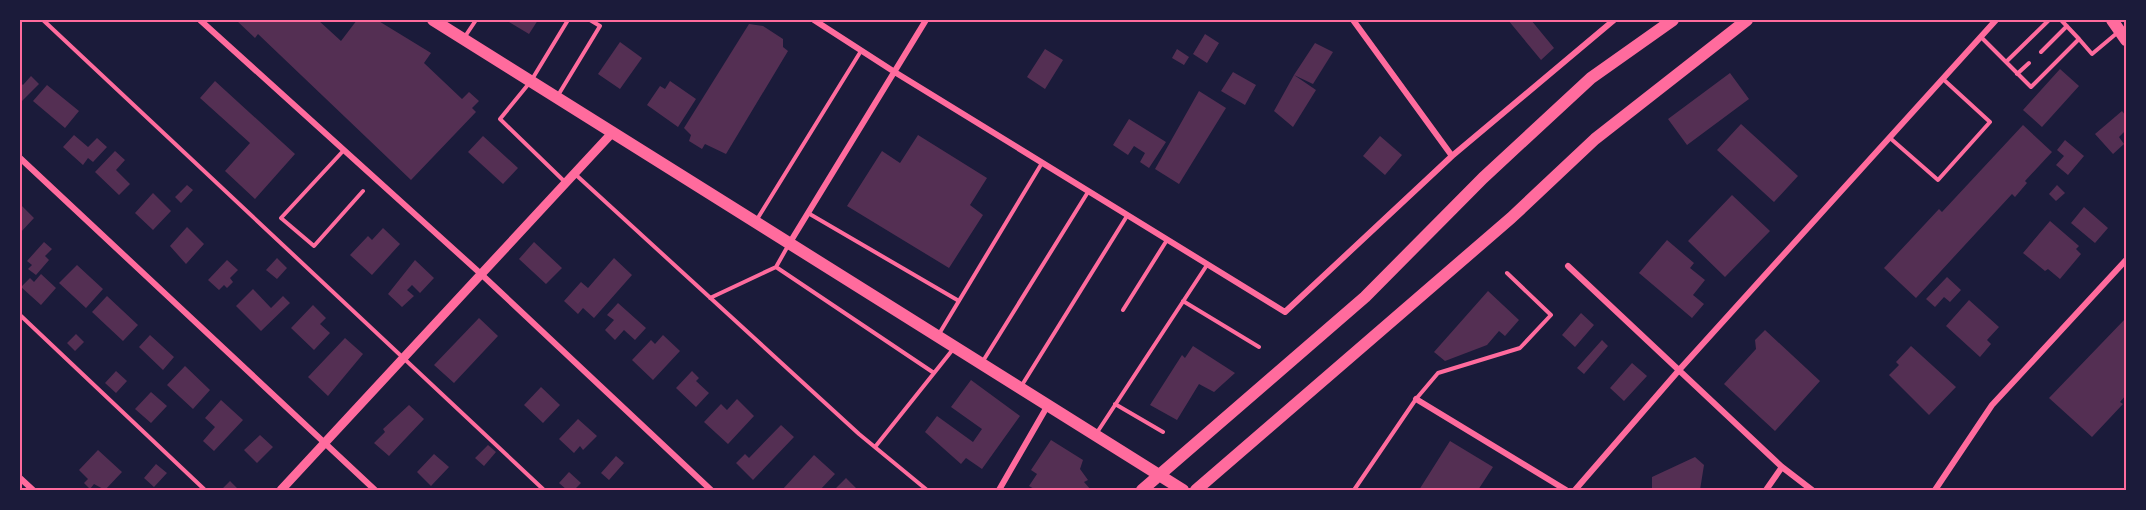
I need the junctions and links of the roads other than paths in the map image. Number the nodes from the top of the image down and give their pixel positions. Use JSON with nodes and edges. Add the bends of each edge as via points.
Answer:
{"nodes":[{"id":1,"x":43,"y":20,"type":"edge"},
{"id":2,"x":200,"y":20,"type":"edge"},
{"id":3,"x":433,"y":20,"type":"edge"},
{"id":4,"x":476,"y":20,"type":"edge"},
{"id":5,"x":568,"y":20,"type":"edge"},
{"id":6,"x":590,"y":20,"type":"edge"},
{"id":7,"x":814,"y":20,"type":"edge"},
{"id":8,"x":926,"y":20,"type":"edge"},
{"id":9,"x":1353,"y":20,"type":"edge"},
{"id":10,"x":1614,"y":20,"type":"edge"},
{"id":11,"x":1673,"y":20,"type":"edge"},
{"id":12,"x":1747,"y":20,"type":"edge"},
{"id":13,"x":1996,"y":20,"type":"edge"},
{"id":14,"x":2049,"y":20,"type":"edge"},
{"id":15,"x":2061,"y":20,"type":"edge"},
{"id":16,"x":2067,"y":26,"type":"junction"},
{"id":17,"x":2117,"y":27,"type":"edge"},
{"id":18,"x":1981,"y":37,"type":"junction"},
{"id":19,"x":464,"y":39,"type":"junction"},
{"id":20,"x":2079,"y":39,"type":"junction"},
{"id":21,"x":861,"y":50,"type":"junction"},
{"id":22,"x":2041,"y":52,"type":"dead end"},
{"id":23,"x":2006,"y":62,"type":"junction"},
{"id":24,"x":2029,"y":63,"type":"dead end"},
{"id":25,"x":893,"y":71,"type":"junction"},
{"id":26,"x":2017,"y":74,"type":"junction"},
{"id":27,"x":1943,"y":79,"type":"junction"},
{"id":28,"x":531,"y":81,"type":"junction"},
{"id":29,"x":557,"y":98,"type":"junction"},
{"id":30,"x":612,"y":133,"type":"junction"},
{"id":31,"x":1890,"y":137,"type":"junction"},
{"id":32,"x":344,"y":150,"type":"junction"},
{"id":33,"x":1452,"y":156,"type":"junction"},
{"id":34,"x":20,"y":158,"type":"edge"},
{"id":35,"x":1042,"y":163,"type":"junction"},
{"id":36,"x":574,"y":174,"type":"junction"},
{"id":37,"x":566,"y":183,"type":"junction"},
{"id":38,"x":363,"y":191,"type":"dead end"},
{"id":39,"x":1088,"y":191,"type":"junction"},
{"id":40,"x":808,"y":213,"type":"junction"},
{"id":41,"x":1128,"y":215,"type":"junction"},
{"id":42,"x":754,"y":223,"type":"junction"},
{"id":43,"x":1167,"y":240,"type":"junction"},
{"id":44,"x":789,"y":244,"type":"junction"},
{"id":45,"x":2127,"y":260,"type":"edge"},
{"id":46,"x":1207,"y":264,"type":"junction"},
{"id":47,"x":1569,"y":266,"type":"dead end"},
{"id":48,"x":776,"y":267,"type":"junction"},
{"id":49,"x":1507,"y":273,"type":"dead end"},
{"id":50,"x":481,"y":274,"type":"junction"},
{"id":51,"x":710,"y":298,"type":"junction"},
{"id":52,"x":959,"y":301,"type":"junction"},
{"id":53,"x":1183,"y":301,"type":"junction"},
{"id":54,"x":1123,"y":310,"type":"dead end"},
{"id":55,"x":20,"y":315,"type":"edge"},
{"id":56,"x":937,"y":336,"type":"junction"},
{"id":57,"x":1259,"y":347,"type":"dead end"},
{"id":58,"x":955,"y":348,"type":"junction"},
{"id":59,"x":404,"y":357,"type":"junction"},
{"id":60,"x":981,"y":364,"type":"junction"},
{"id":61,"x":1680,"y":369,"type":"junction"},
{"id":62,"x":934,"y":373,"type":"junction"},
{"id":63,"x":1020,"y":388,"type":"junction"},
{"id":64,"x":1416,"y":399,"type":"junction"},
{"id":65,"x":1115,"y":404,"type":"junction"},
{"id":66,"x":1048,"y":405,"type":"junction"},
{"id":67,"x":1162,"y":432,"type":"dead end"},
{"id":68,"x":1095,"y":436,"type":"junction"},
{"id":69,"x":324,"y":443,"type":"junction"},
{"id":70,"x":875,"y":447,"type":"junction"},
{"id":71,"x":1782,"y":467,"type":"junction"},
{"id":72,"x":1160,"y":477,"type":"junction"},
{"id":73,"x":20,"y":478,"type":"edge"},
{"id":74,"x":33,"y":490,"type":"edge"},
{"id":75,"x":205,"y":490,"type":"edge"},
{"id":76,"x":280,"y":490,"type":"edge"},
{"id":77,"x":375,"y":490,"type":"edge"},
{"id":78,"x":544,"y":490,"type":"edge"},
{"id":79,"x":711,"y":490,"type":"edge"},
{"id":80,"x":927,"y":490,"type":"edge"},
{"id":81,"x":999,"y":490,"type":"edge"},
{"id":82,"x":1142,"y":490,"type":"edge"},
{"id":83,"x":1183,"y":490,"type":"edge"},
{"id":84,"x":1196,"y":490,"type":"edge"},
{"id":85,"x":1354,"y":490,"type":"edge"},
{"id":86,"x":1566,"y":490,"type":"edge"},
{"id":87,"x":1575,"y":490,"type":"edge"},
{"id":88,"x":1766,"y":490,"type":"edge"},
{"id":89,"x":1812,"y":490,"type":"edge"},
{"id":90,"x":1935,"y":490,"type":"edge"}],
"edges":[{"from":1,"to":59,"type":"lane"},
{"from":2,"to":32,"type":"street"},
{"from":3,"to":19,"type":"main road"},
{"from":4,"to":19,"type":"lane"},
{"from":5,"to":28,"type":"lane"},
{"from":6,"to":29,"type":"lane","via":[[600,26]]},
{"from":7,"to":21,"type":"street"},
{"from":8,"to":25,"type":"street"},
{"from":9,"to":33,"type":"street"},
{"from":10,"to":33,"type":"street"},
{"from":11,"to":72,"type":"main road","via":[[1591,78],[1365,297]]},
{"from":12,"to":84,"type":"main road","via":[[1595,139],[1511,218]]},
{"from":13,"to":18,"type":"street"},
{"from":14,"to":23,"type":"lane"},
{"from":15,"to":16,"type":"lane"},
{"from":16,"to":20,"type":"lane"},
{"from":16,"to":22,"type":"lane"},
{"from":17,"to":20,"type":"lane","via":[[2092,54]]},
{"from":18,"to":23,"type":"lane"},
{"from":18,"to":27,"type":"street"},
{"from":19,"to":28,"type":"main road"},
{"from":20,"to":26,"type":"lane","via":[[2031,87]]},
{"from":21,"to":25,"type":"street"},
{"from":21,"to":42,"type":"lane"},
{"from":23,"to":26,"type":"lane"},
{"from":24,"to":26,"type":"lane"},
{"from":25,"to":35,"type":"street"},
{"from":25,"to":40,"type":"street"},
{"from":27,"to":31,"type":"street"},
{"from":27,"to":31,"type":"lane","via":[[1990,122],[1938,180]]},
{"from":28,"to":29,"type":"main road"},
{"from":28,"to":37,"type":"lane","via":[[500,119]]},
{"from":29,"to":30,"type":"main road"},
{"from":30,"to":36,"type":"street"},
{"from":30,"to":42,"type":"main road"},
{"from":31,"to":61,"type":"street"},
{"from":32,"to":38,"type":"lane","via":[[280,218],[314,246]]},
{"from":32,"to":50,"type":"street"},
{"from":33,"to":46,"type":"street","via":[[1285,312]]},
{"from":34,"to":69,"type":"street"},
{"from":35,"to":39,"type":"street"},
{"from":35,"to":52,"type":"lane"},
{"from":36,"to":37,"type":"street"},
{"from":36,"to":51,"type":"lane"},
{"from":37,"to":50,"type":"street"},
{"from":39,"to":41,"type":"street"},
{"from":39,"to":60,"type":"lane"},
{"from":40,"to":44,"type":"street"},
{"from":40,"to":52,"type":"lane"},
{"from":41,"to":43,"type":"street"},
{"from":41,"to":63,"type":"lane"},
{"from":42,"to":44,"type":"main road"},
{"from":43,"to":46,"type":"street"},
{"from":43,"to":54,"type":"lane"},
{"from":44,"to":48,"type":"lane"},
{"from":44,"to":56,"type":"main road"},
{"from":45,"to":90,"type":"street","via":[[1992,405]]},
{"from":46,"to":53,"type":"lane"},
{"from":47,"to":61,"type":"street"},
{"from":48,"to":51,"type":"lane"},
{"from":48,"to":62,"type":"lane"},
{"from":49,"to":64,"type":"lane","via":[[1551,315],[1520,348],[1438,373]]},
{"from":50,"to":59,"type":"street"},
{"from":50,"to":79,"type":"street"},
{"from":51,"to":70,"type":"lane"},
{"from":52,"to":56,"type":"lane"},
{"from":53,"to":57,"type":"lane"},
{"from":53,"to":65,"type":"lane"},
{"from":55,"to":75,"type":"lane"},
{"from":56,"to":58,"type":"main road"},
{"from":58,"to":60,"type":"main road"},
{"from":58,"to":62,"type":"lane"},
{"from":59,"to":69,"type":"street"},
{"from":59,"to":78,"type":"lane"},
{"from":60,"to":63,"type":"main road"},
{"from":61,"to":71,"type":"street"},
{"from":61,"to":87,"type":"street"},
{"from":62,"to":70,"type":"lane"},
{"from":63,"to":66,"type":"main road"},
{"from":64,"to":85,"type":"lane"},
{"from":64,"to":86,"type":"street"},
{"from":65,"to":67,"type":"lane"},
{"from":65,"to":68,"type":"lane"},
{"from":66,"to":68,"type":"main road"},
{"from":66,"to":81,"type":"street"},
{"from":68,"to":72,"type":"main road"},
{"from":69,"to":76,"type":"street"},
{"from":69,"to":77,"type":"street"},
{"from":70,"to":80,"type":"lane"},
{"from":71,"to":88,"type":"street"},
{"from":71,"to":89,"type":"street"},
{"from":72,"to":82,"type":"main road"},
{"from":72,"to":83,"type":"main road"},
{"from":73,"to":74,"type":"street"}]}
